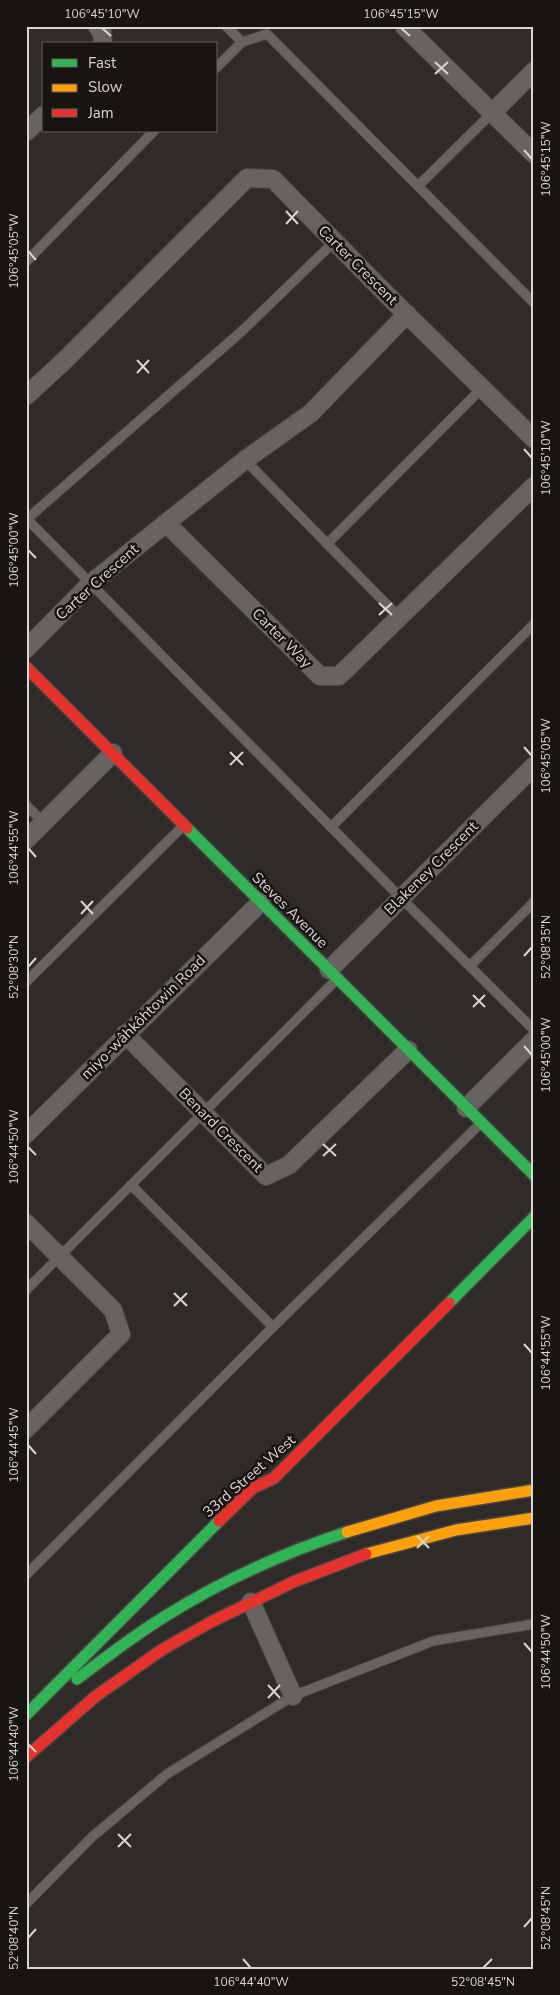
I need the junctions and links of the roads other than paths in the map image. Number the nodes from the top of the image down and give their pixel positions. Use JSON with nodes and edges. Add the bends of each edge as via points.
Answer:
{"nodes":[{"id":1,"x":97,"y":26,"type":"edge"},
{"id":2,"x":226,"y":26,"type":"edge"},
{"id":3,"x":404,"y":26,"type":"edge"},
{"id":4,"x":103,"y":42,"type":"edge"},
{"id":5,"x":242,"y":42,"type":"junction"},
{"id":6,"x":218,"y":66,"type":"edge"},
{"id":7,"x":534,"y":71,"type":"edge"},
{"id":8,"x":492,"y":112,"type":"junction"},
{"id":9,"x":42,"y":117,"type":"edge"},
{"id":10,"x":26,"y":132,"type":"edge"},
{"id":11,"x":153,"y":132,"type":"edge"},
{"id":12,"x":534,"y":154,"type":"edge"},
{"id":13,"x":418,"y":186,"type":"junction"},
{"id":14,"x":335,"y":241,"type":"junction"},
{"id":15,"x":26,"y":262,"type":"edge"},
{"id":16,"x":534,"y":303,"type":"edge"},
{"id":17,"x":407,"y":314,"type":"junction"},
{"id":18,"x":482,"y":388,"type":"junction"},
{"id":19,"x":26,"y":396,"type":"edge"},
{"id":20,"x":534,"y":439,"type":"edge"},
{"id":21,"x":246,"y":460,"type":"junction"},
{"id":22,"x":534,"y":486,"type":"edge"},
{"id":23,"x":27,"y":519,"type":"edge"},
{"id":24,"x":166,"y":522,"type":"junction"},
{"id":25,"x":328,"y":544,"type":"junction"},
{"id":26,"x":90,"y":584,"type":"junction"},
{"id":27,"x":400,"y":618,"type":"junction"},
{"id":28,"x":534,"y":624,"type":"edge"},
{"id":29,"x":26,"y":649,"type":"edge"},
{"id":30,"x":26,"y":666,"type":"edge"},
{"id":31,"x":113,"y":753,"type":"junction"},
{"id":32,"x":534,"y":766,"type":"edge"},
{"id":33,"x":26,"y":805,"type":"edge"},
{"id":34,"x":44,"y":823,"type":"junction"},
{"id":35,"x":184,"y":825,"type":"junction"},
{"id":36,"x":331,"y":827,"type":"junction"},
{"id":37,"x":26,"y":840,"type":"edge"},
{"id":38,"x":401,"y":898,"type":"junction"},
{"id":39,"x":260,"y":902,"type":"junction"},
{"id":40,"x":534,"y":902,"type":"edge"},
{"id":41,"x":470,"y":966,"type":"junction"},
{"id":42,"x":333,"y":974,"type":"junction"},
{"id":43,"x":26,"y":982,"type":"edge"},
{"id":44,"x":534,"y":1030,"type":"edge"},
{"id":45,"x":125,"y":1034,"type":"junction"},
{"id":46,"x":534,"y":1040,"type":"edge"},
{"id":47,"x":408,"y":1050,"type":"junction"},
{"id":48,"x":466,"y":1108,"type":"junction"},
{"id":49,"x":202,"y":1113,"type":"junction"},
{"id":50,"x":481,"y":1123,"type":"junction"},
{"id":51,"x":26,"y":1134,"type":"edge"},
{"id":52,"x":534,"y":1175,"type":"edge"},
{"id":53,"x":131,"y":1185,"type":"junction"},
{"id":54,"x":534,"y":1217,"type":"edge"},
{"id":55,"x":26,"y":1223,"type":"edge"},
{"id":56,"x":60,"y":1256,"type":"junction"},
{"id":57,"x":26,"y":1290,"type":"edge"},
{"id":58,"x":273,"y":1327,"type":"junction"},
{"id":59,"x":26,"y":1429,"type":"edge"},
{"id":60,"x":534,"y":1490,"type":"edge"},
{"id":61,"x":534,"y":1518,"type":"edge"},
{"id":62,"x":26,"y":1575,"type":"edge"},
{"id":63,"x":251,"y":1602,"type":"junction"},
{"id":64,"x":534,"y":1624,"type":"edge"},
{"id":65,"x":293,"y":1696,"type":"junction"},
{"id":66,"x":26,"y":1716,"type":"edge"},
{"id":67,"x":26,"y":1757,"type":"edge"},
{"id":68,"x":26,"y":1904,"type":"edge"}],
"edges":[{"from":1,"to":4,"type":"street","via":[[102,32]]},
{"from":2,"to":5,"type":"lane"},
{"from":3,"to":8,"type":"street"},
{"from":5,"to":6,"type":"lane"},
{"from":5,"to":13,"type":"lane","via":[[267,34]]},
{"from":7,"to":8,"type":"street"},
{"from":8,"to":12,"type":"street"},
{"from":8,"to":13,"type":"lane"},
{"from":9,"to":10,"type":"street"},
{"from":11,"to":15,"type":"lane"},
{"from":13,"to":16,"type":"lane"},
{"from":14,"to":17,"type":"street","name":"Carter Crescent"},
{"from":14,"to":19,"type":"street","name":"Carter Crescent","via":[[273,179],[247,178]]},
{"from":14,"to":23,"type":"lane","via":[[242,331]]},
{"from":17,"to":18,"type":"street"},
{"from":17,"to":21,"type":"street","name":"Carter Crescent","via":[[311,413]]},
{"from":18,"to":20,"type":"street"},
{"from":18,"to":25,"type":"lane"},
{"from":21,"to":24,"type":"street","name":"Carter Crescent"},
{"from":21,"to":25,"type":"lane"},
{"from":22,"to":27,"type":"street","name":"Carter Way"},
{"from":23,"to":26,"type":"lane"},
{"from":24,"to":26,"type":"street","name":"Carter Crescent"},
{"from":24,"to":27,"type":"street","name":"Carter Way","via":[[320,676],[339,676]]},
{"from":25,"to":27,"type":"lane"},
{"from":26,"to":29,"type":"street","name":"Carter Crescent"},
{"from":26,"to":36,"type":"lane"},
{"from":28,"to":36,"type":"lane"},
{"from":30,"to":31,"type":"street","name":"Steves Avenue"},
{"from":31,"to":34,"type":"street"},
{"from":31,"to":35,"type":"street","name":"Steves Avenue"},
{"from":32,"to":38,"type":"street","name":"Blakeney Crescent"},
{"from":33,"to":34,"type":"lane"},
{"from":34,"to":37,"type":"street"},
{"from":35,"to":39,"type":"street","name":"Steves Avenue"},
{"from":35,"to":43,"type":"lane"},
{"from":36,"to":38,"type":"lane"},
{"from":38,"to":41,"type":"lane"},
{"from":38,"to":42,"type":"street","name":"Blakeney Crescent"},
{"from":39,"to":42,"type":"street","name":"Steves Avenue"},
{"from":39,"to":45,"type":"street","name":"miyo-wâhkôhtowin Road"},
{"from":40,"to":41,"type":"lane"},
{"from":41,"to":44,"type":"lane"},
{"from":42,"to":47,"type":"street","name":"Steves Avenue"},
{"from":42,"to":49,"type":"lane"},
{"from":45,"to":49,"type":"street","name":"Benard Crescent"},
{"from":45,"to":51,"type":"street","name":"miyo-wâhkôhtowin Road"},
{"from":46,"to":48,"type":"street"},
{"from":47,"to":48,"type":"street","name":"Steves Avenue"},
{"from":47,"to":49,"type":"street","name":"Benard Crescent","via":[[289,1165],[266,1176]]},
{"from":48,"to":50,"type":"street","name":"Steves Avenue"},
{"from":49,"to":53,"type":"lane"},
{"from":50,"to":52,"type":"street","name":"Steves Avenue"},
{"from":50,"to":58,"type":"lane"},
{"from":53,"to":56,"type":"lane"},
{"from":53,"to":58,"type":"lane"},
{"from":54,"to":66,"type":"street","name":"33rd Street West","via":[[274,1478],[253,1488],[132,1606]]},
{"from":55,"to":56,"type":"street"},
{"from":56,"to":57,"type":"lane"},
{"from":56,"to":59,"type":"street","via":[[113,1310],[121,1334]]},
{"from":58,"to":62,"type":"lane"},
{"from":60,"to":66,"type":"street","name":"33rd Street West","via":[[423,1508],[289,1552],[176,1609]]},
{"from":61,"to":63,"type":"street","via":[[455,1531],[379,1549],[327,1567]]},
{"from":63,"to":65,"type":"street"},
{"from":63,"to":67,"type":"street","via":[[185,1635],[139,1664],[85,1705]]},
{"from":64,"to":65,"type":"lane","via":[[433,1641]]},
{"from":65,"to":68,"type":"lane","via":[[167,1774],[92,1837]]}]}
